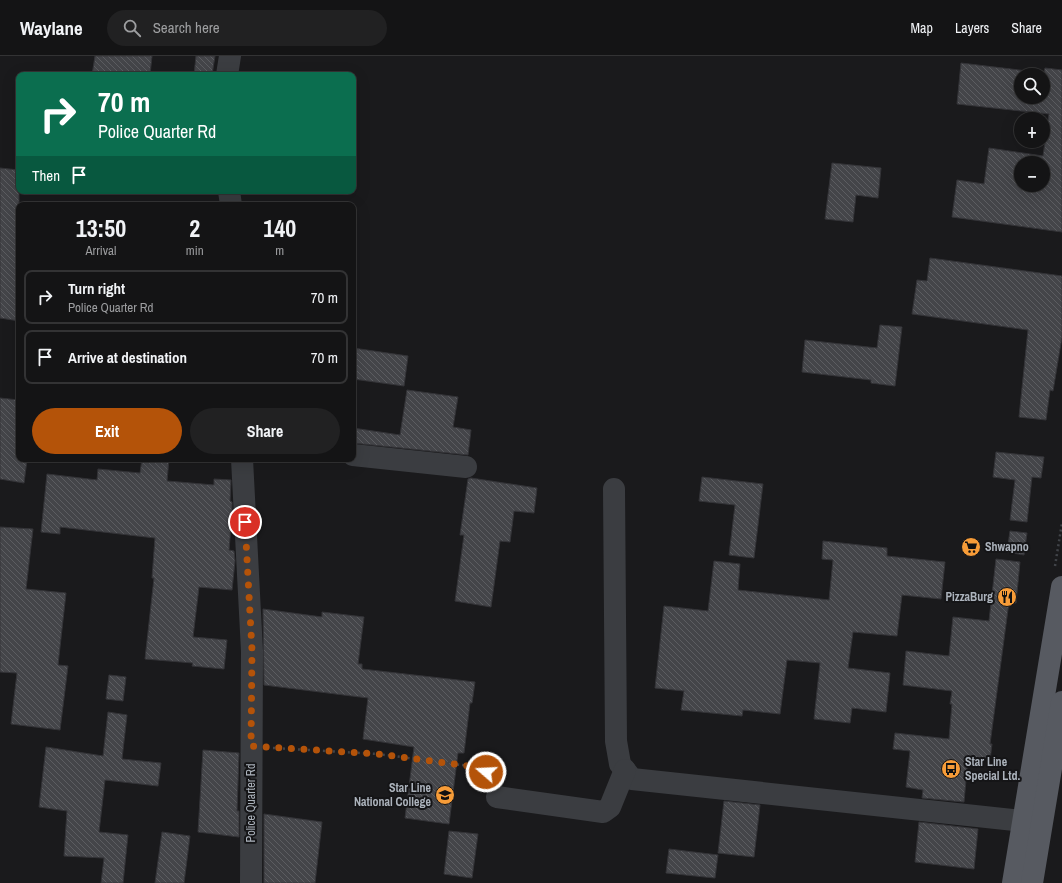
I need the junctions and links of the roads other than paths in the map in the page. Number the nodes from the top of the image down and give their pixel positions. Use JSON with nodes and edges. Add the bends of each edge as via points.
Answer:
{"nodes":[{"id":1,"x":230,"y":56,"type":"edge"},
{"id":2,"x":227,"y":72,"type":"edge"},
{"id":3,"x":356,"y":455,"type":"edge"},
{"id":4,"x":242,"y":462,"type":"edge"},
{"id":5,"x":466,"y":467,"type":"dead end"},
{"id":6,"x":614,"y":489,"type":"dead end"},
{"id":7,"x":1062,"y":588,"type":"edge"},
{"id":8,"x":1062,"y":702,"type":"edge"},
{"id":9,"x":625,"y":770,"type":"junction"},
{"id":10,"x":497,"y":797,"type":"road end"},
{"id":11,"x":1023,"y":821,"type":"junction"},
{"id":12,"x":251,"y":883,"type":"edge"},
{"id":13,"x":1012,"y":883,"type":"edge"},
{"id":14,"x":1032,"y":883,"type":"edge"}],
"edges":[{"from":1,"to":2,"type":"street"},
{"from":3,"to":5,"type":"street"},
{"from":4,"to":12,"type":"street","name":"Police Quarter Rd","via":[[252,650]]},
{"from":6,"to":9,"type":"street","via":[[616,741],[620,764]]},
{"from":7,"to":11,"type":"main road"},
{"from":8,"to":14,"type":"main road"},
{"from":9,"to":10,"type":"street","via":[[610,807],[603,812]]},
{"from":9,"to":11,"type":"street","via":[[632,779]]},
{"from":11,"to":13,"type":"main road"}]}
